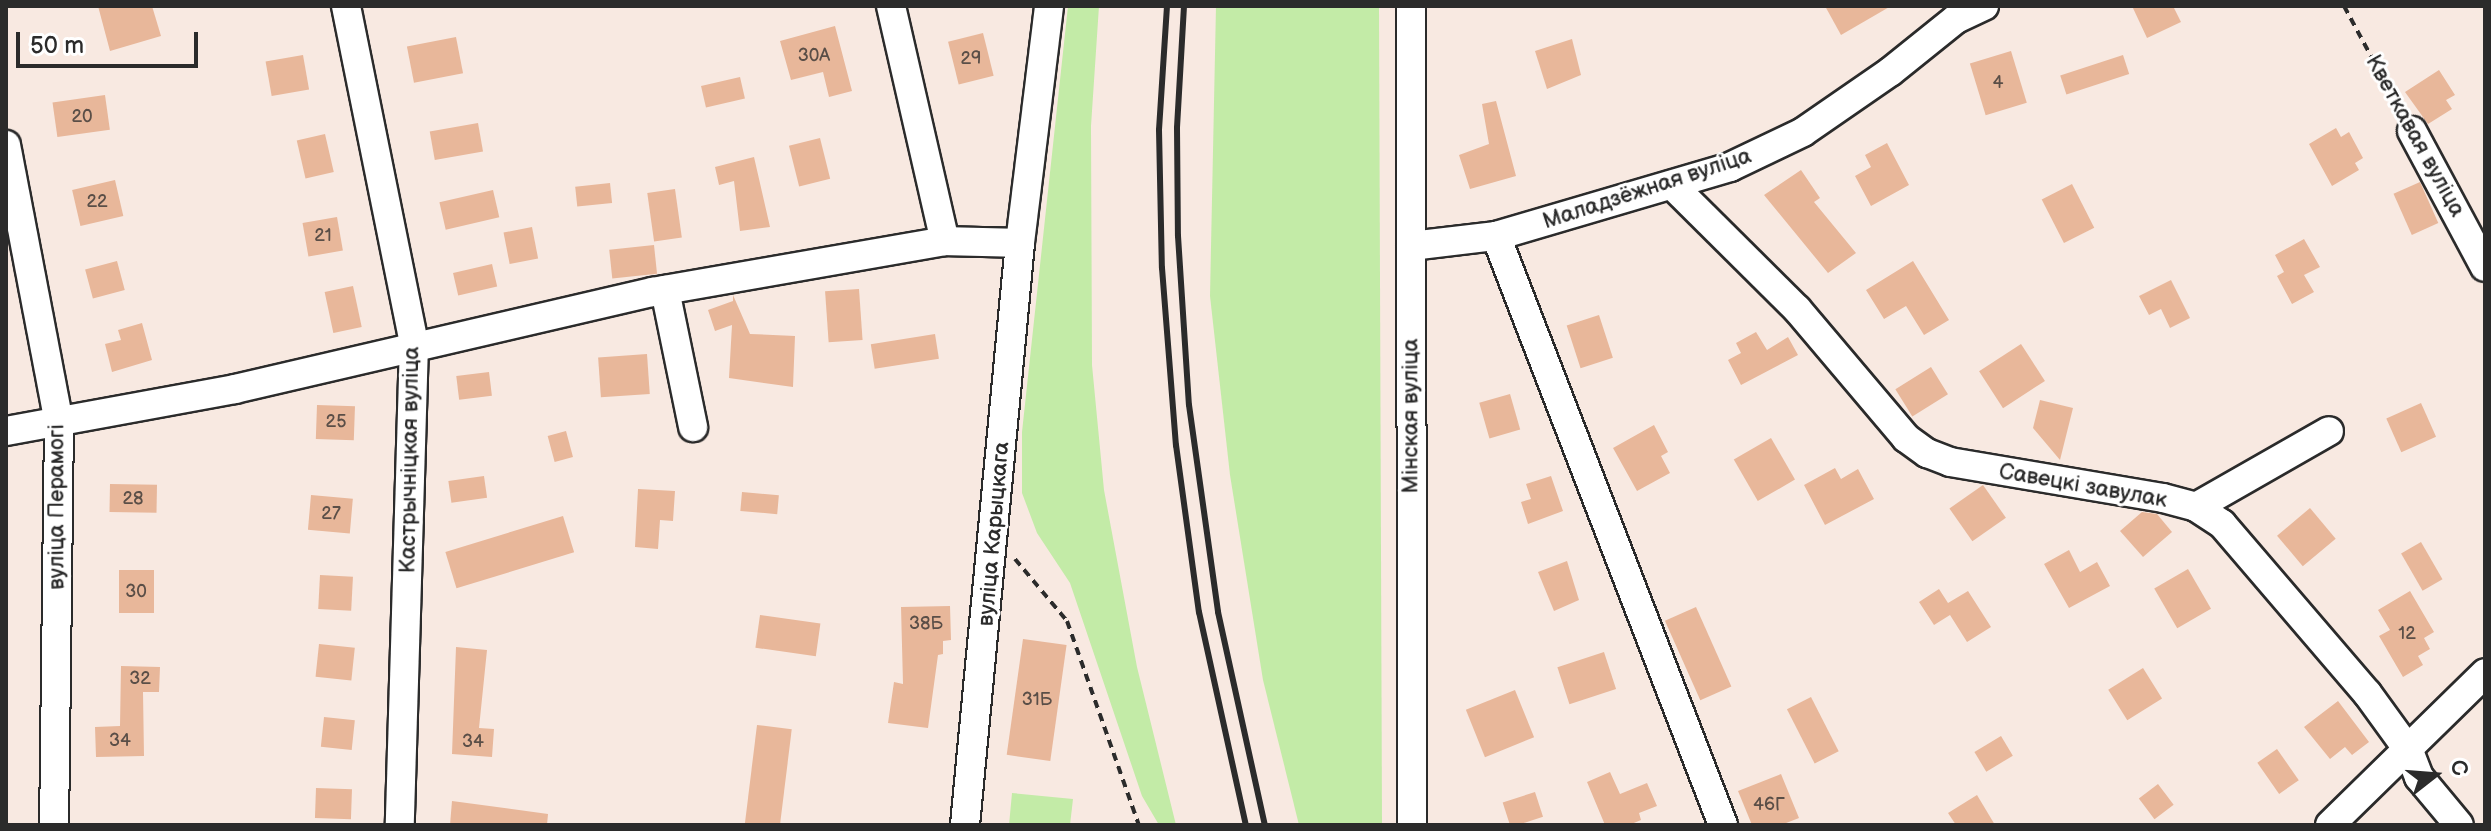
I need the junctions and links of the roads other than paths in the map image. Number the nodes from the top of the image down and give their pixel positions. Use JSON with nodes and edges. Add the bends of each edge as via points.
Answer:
{"nodes":[{"id":1,"x":346,"y":6,"type":"edge"},
{"id":2,"x":891,"y":6,"type":"edge"},
{"id":3,"x":1049,"y":6,"type":"edge"},
{"id":4,"x":1411,"y":6,"type":"edge"},
{"id":5,"x":1984,"y":6,"type":"edge"},
{"id":6,"x":1950,"y":12,"type":"edge"},
{"id":7,"x":2412,"y":131,"type":"road end"},
{"id":8,"x":6,"y":145,"type":"edge"},
{"id":9,"x":1672,"y":185,"type":"junction"},
{"id":10,"x":1496,"y":236,"type":"junction"},
{"id":11,"x":945,"y":241,"type":"junction"},
{"id":12,"x":1020,"y":243,"type":"junction"},
{"id":13,"x":1411,"y":246,"type":"junction"},
{"id":14,"x":2485,"y":267,"type":"edge"},
{"id":15,"x":665,"y":290,"type":"junction"},
{"id":16,"x":414,"y":344,"type":"junction"},
{"id":17,"x":59,"y":422,"type":"junction"},
{"id":18,"x":693,"y":427,"type":"dead end"},
{"id":19,"x":6,"y":431,"type":"edge"},
{"id":20,"x":2329,"y":431,"type":"dead end"},
{"id":21,"x":2196,"y":507,"type":"junction"},
{"id":22,"x":2485,"y":673,"type":"edge"},
{"id":23,"x":2409,"y":751,"type":"junction"},
{"id":24,"x":1712,"y":822,"type":"edge"},
{"id":25,"x":54,"y":825,"type":"edge"},
{"id":26,"x":400,"y":825,"type":"edge"},
{"id":27,"x":965,"y":825,"type":"edge"},
{"id":28,"x":1412,"y":825,"type":"edge"},
{"id":29,"x":2330,"y":825,"type":"edge"},
{"id":30,"x":2459,"y":825,"type":"edge"}],
"edges":[{"from":1,"to":16,"type":"street","name":"Кастрычніцкая вуліца"},
{"from":2,"to":11,"type":"street"},
{"from":3,"to":12,"type":"street","name":"вуліца Карыцкага"},
{"from":4,"to":13,"type":"street","name":"Мінская вуліца"},
{"from":5,"to":6,"type":"street","name":"Маладзёжная вуліца"},
{"from":6,"to":9,"type":"street","name":"Маладзёжная вуліца","via":[[1890,72],[1803,132],[1730,167]]},
{"from":7,"to":14,"type":"street","name":"Кветкавая вуліца"},
{"from":8,"to":17,"type":"street","name":"вуліца Перамогі"},
{"from":9,"to":10,"type":"street","name":"Маладзёжная вуліца"},
{"from":9,"to":21,"type":"street","name":"Савецкі завулак","via":[[1797,309],[1906,438],[1927,453],[1950,462]]},
{"from":10,"to":13,"type":"street","name":"Маладзёжная вуліца"},
{"from":10,"to":24,"type":"street"},
{"from":11,"to":12,"type":"street"},
{"from":11,"to":15,"type":"street"},
{"from":12,"to":27,"type":"street","name":"вуліца Карыцкага"},
{"from":13,"to":28,"type":"street","name":"Мінская вуліца"},
{"from":15,"to":16,"type":"street"},
{"from":15,"to":18,"type":"street"},
{"from":16,"to":17,"type":"street","via":[[235,389]]},
{"from":16,"to":26,"type":"street","name":"Кастрычніцкая вуліца"},
{"from":17,"to":19,"type":"street"},
{"from":17,"to":25,"type":"street","name":"вуліца Перамогі"},
{"from":20,"to":21,"type":"street"},
{"from":21,"to":23,"type":"street","name":"Савецкі завулак","via":[[2243,544]]},
{"from":22,"to":23,"type":"street"},
{"from":23,"to":29,"type":"street"},
{"from":23,"to":30,"type":"street","name":"Савецкі завулак","via":[[2419,777]]}]}
